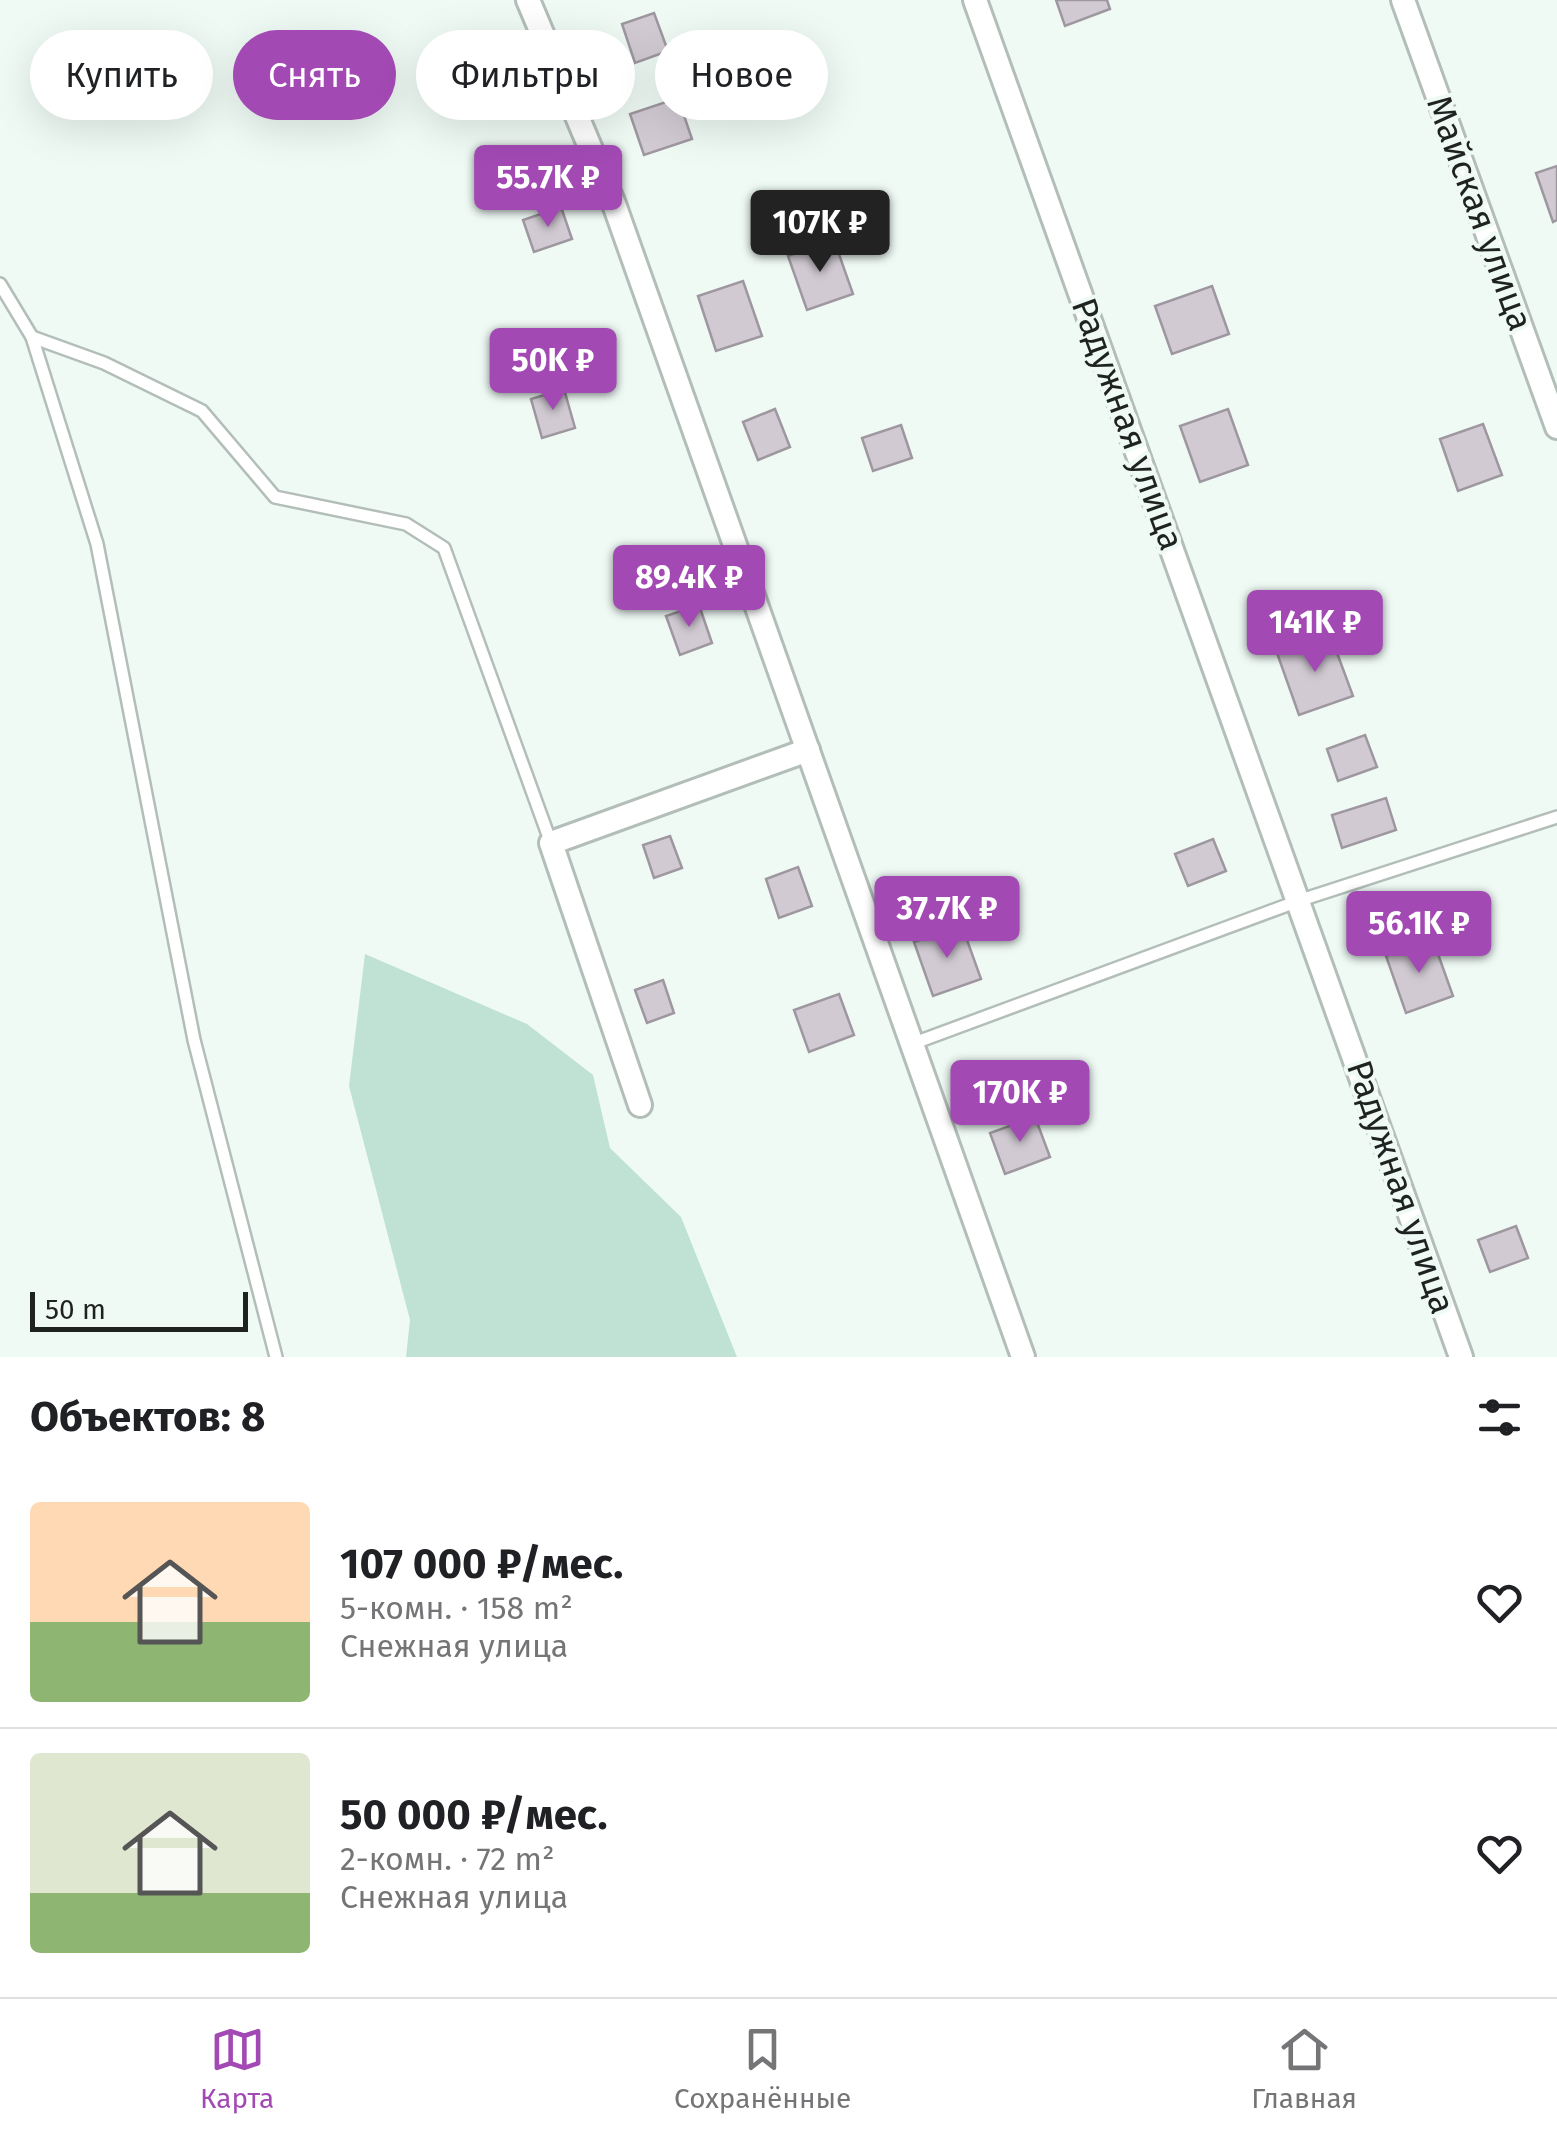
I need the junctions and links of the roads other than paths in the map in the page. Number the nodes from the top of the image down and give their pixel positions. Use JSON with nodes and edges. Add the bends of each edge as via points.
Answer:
{"nodes":[{"id":1,"x":528,"y":0,"type":"edge"},
{"id":2,"x":974,"y":0,"type":"edge"},
{"id":3,"x":1403,"y":0,"type":"edge"},
{"id":4,"x":0,"y":284,"type":"edge"},
{"id":5,"x":32,"y":337,"type":"junction"},
{"id":6,"x":1557,"y":426,"type":"edge"},
{"id":7,"x":808,"y":750,"type":"junction"},
{"id":8,"x":1557,"y":817,"type":"edge"},
{"id":9,"x":550,"y":843,"type":"junction"},
{"id":10,"x":1300,"y":900,"type":"junction"},
{"id":11,"x":908,"y":1044,"type":"junction"},
{"id":12,"x":640,"y":1105,"type":"dead end"},
{"id":13,"x":276,"y":1357,"type":"edge"},
{"id":14,"x":1023,"y":1357,"type":"edge"},
{"id":15,"x":1462,"y":1357,"type":"edge"}],
"edges":[{"from":1,"to":7,"type":"street","via":[[614,204]]},
{"from":2,"to":10,"type":"street","name":"Радужная улица"},
{"from":3,"to":6,"type":"street","name":"Майская улица"},
{"from":4,"to":5,"type":"lane"},
{"from":5,"to":9,"type":"lane","via":[[202,411],[275,497],[406,524],[444,548]]},
{"from":5,"to":13,"type":"lane","via":[[97,544],[194,1040]]},
{"from":7,"to":9,"type":"street"},
{"from":7,"to":11,"type":"street"},
{"from":8,"to":10,"type":"lane"},
{"from":9,"to":12,"type":"street"},
{"from":10,"to":11,"type":"lane"},
{"from":10,"to":15,"type":"street","name":"Радужная улица"},
{"from":11,"to":14,"type":"street"}]}
